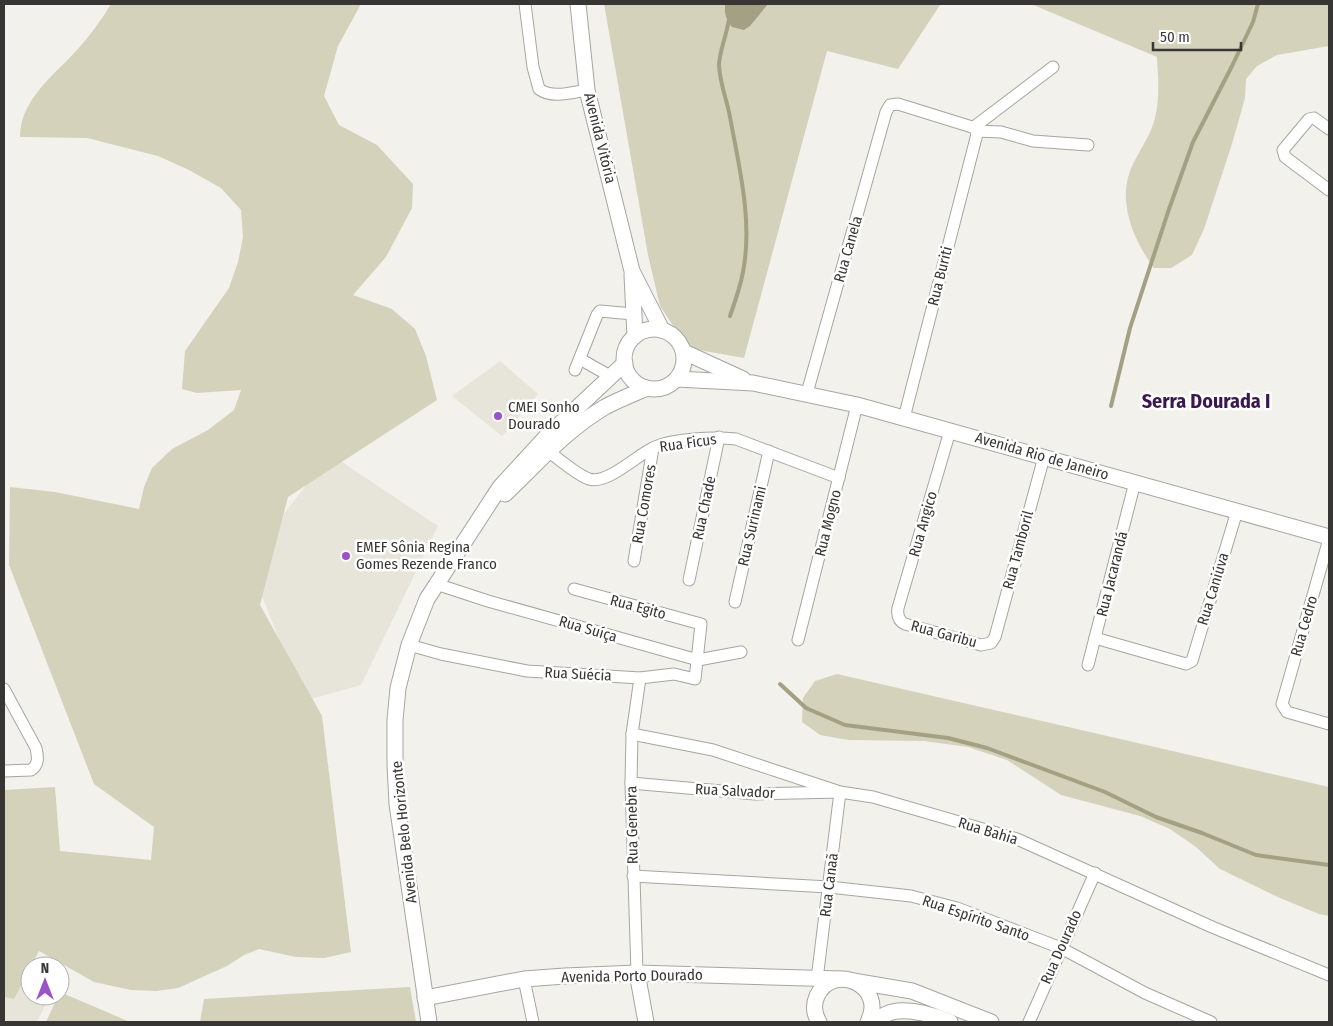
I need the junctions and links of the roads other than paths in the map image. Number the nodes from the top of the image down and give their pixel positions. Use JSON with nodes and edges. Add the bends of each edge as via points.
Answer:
{"nodes":[{"id":1,"x":525,"y":4,"type":"edge"},
{"id":2,"x":578,"y":4,"type":"edge"},
{"id":3,"x":1053,"y":67,"type":"dead end"},
{"id":4,"x":587,"y":90,"type":"junction"},
{"id":5,"x":1329,"y":129,"type":"edge"},
{"id":6,"x":976,"y":130,"type":"junction"},
{"id":7,"x":1088,"y":145,"type":"dead end"},
{"id":8,"x":1329,"y":190,"type":"edge"},
{"id":9,"x":632,"y":270,"type":"junction"},
{"id":10,"x":634,"y":314,"type":"junction"},
{"id":11,"x":662,"y":330,"type":"junction"},
{"id":12,"x":635,"y":336,"type":"junction"},
{"id":13,"x":684,"y":352,"type":"junction"},
{"id":14,"x":580,"y":359,"type":"junction"},
{"id":15,"x":625,"y":363,"type":"junction"},
{"id":16,"x":575,"y":370,"type":"dead end"},
{"id":17,"x":610,"y":376,"type":"junction"},
{"id":18,"x":677,"y":378,"type":"junction"},
{"id":19,"x":753,"y":383,"type":"junction"},
{"id":20,"x":647,"y":388,"type":"junction"},
{"id":21,"x":807,"y":393,"type":"junction"},
{"id":22,"x":857,"y":405,"type":"junction"},
{"id":23,"x":904,"y":418,"type":"junction"},
{"id":24,"x":950,"y":431,"type":"junction"},
{"id":25,"x":718,"y":437,"type":"junction"},
{"id":26,"x":653,"y":448,"type":"junction"},
{"id":27,"x":548,"y":451,"type":"junction"},
{"id":28,"x":769,"y":451,"type":"junction"},
{"id":29,"x":1044,"y":457,"type":"junction"},
{"id":30,"x":839,"y":478,"type":"junction"},
{"id":31,"x":1135,"y":482,"type":"junction"},
{"id":32,"x":1237,"y":511,"type":"junction"},
{"id":33,"x":484,"y":513,"type":"junction"},
{"id":34,"x":1329,"y":538,"type":"edge"},
{"id":35,"x":634,"y":561,"type":"dead end"},
{"id":36,"x":689,"y":580,"type":"dead end"},
{"id":37,"x":436,"y":584,"type":"junction"},
{"id":38,"x":574,"y":589,"type":"dead end"},
{"id":39,"x":735,"y":602,"type":"dead end"},
{"id":40,"x":899,"y":618,"type":"joint"},
{"id":41,"x":701,"y":624,"type":"joint"},
{"id":42,"x":1095,"y":638,"type":"junction"},
{"id":43,"x":798,"y":640,"type":"dead end"},
{"id":44,"x":991,"y":643,"type":"joint"},
{"id":45,"x":409,"y":645,"type":"junction"},
{"id":46,"x":741,"y":652,"type":"dead end"},
{"id":47,"x":698,"y":660,"type":"junction"},
{"id":48,"x":1088,"y":665,"type":"dead end"},
{"id":49,"x":640,"y":678,"type":"junction"},
{"id":50,"x":4,"y":689,"type":"edge"},
{"id":51,"x":1329,"y":724,"type":"edge"},
{"id":52,"x":632,"y":734,"type":"junction"},
{"id":53,"x":4,"y":772,"type":"edge"},
{"id":54,"x":631,"y":783,"type":"junction"},
{"id":55,"x":840,"y":792,"type":"junction"},
{"id":56,"x":1095,"y":873,"type":"junction"},
{"id":57,"x":632,"y":876,"type":"junction"},
{"id":58,"x":829,"y":887,"type":"junction"},
{"id":59,"x":1061,"y":948,"type":"junction"},
{"id":60,"x":637,"y":974,"type":"junction"},
{"id":61,"x":1329,"y":975,"type":"edge"},
{"id":62,"x":817,"y":978,"type":"junction"},
{"id":63,"x":524,"y":979,"type":"junction"},
{"id":64,"x":847,"y":980,"type":"junction"},
{"id":65,"x":425,"y":998,"type":"junction"},
{"id":66,"x":429,"y":1022,"type":"edge"},
{"id":67,"x":533,"y":1022,"type":"edge"},
{"id":68,"x":646,"y":1022,"type":"edge"},
{"id":69,"x":819,"y":1022,"type":"edge"},
{"id":70,"x":869,"y":1022,"type":"edge"},
{"id":71,"x":950,"y":1022,"type":"edge"},
{"id":72,"x":991,"y":1022,"type":"edge"},
{"id":73,"x":1029,"y":1022,"type":"edge"},
{"id":74,"x":1211,"y":1022,"type":"edge"}],
"edges":[{"from":1,"to":4,"type":"street","via":[[539,89],[546,94]]},
{"from":2,"to":4,"type":"street","name":"Avenida Vitória"},
{"from":3,"to":6,"type":"street"},
{"from":4,"to":9,"type":"street","name":"Avenida Vitória"},
{"from":5,"to":8,"type":"street","via":[[1314,118],[1309,119],[1283,150],[1285,157]]},
{"from":6,"to":7,"type":"street"},
{"from":6,"to":21,"type":"street","name":"Rua Canela","via":[[898,104],[890,105]]},
{"from":6,"to":23,"type":"street","name":"Rua Buriti"},
{"from":9,"to":10,"type":"street","name":"Avenida Vitória"},
{"from":9,"to":11,"type":"street","name":"Avenida Vitória"},
{"from":10,"to":12,"type":"street","name":"Avenida Vitória"},
{"from":10,"to":14,"type":"street","via":[[600,311]]},
{"from":11,"to":12,"type":"street","via":[[648,330]]},
{"from":11,"to":13,"type":"street","via":[[676,338]]},
{"from":12,"to":15,"type":"street","via":[[626,348]]},
{"from":13,"to":18,"type":"street","via":[[684,366]]},
{"from":13,"to":19,"type":"street","name":"Avenida Rio de Janeiro"},
{"from":14,"to":16,"type":"street"},
{"from":14,"to":17,"type":"street"},
{"from":15,"to":17,"type":"street","name":"Avenida Belo Horizonte"},
{"from":15,"to":20,"type":"street","via":[[632,379]]},
{"from":17,"to":33,"type":"street","name":"Avenida Belo Horizonte","via":[[516,467]]},
{"from":18,"to":19,"type":"street","name":"Avenida Rio de Janeiro"},
{"from":18,"to":20,"type":"street","via":[[664,388]]},
{"from":19,"to":21,"type":"street","name":"Avenida Rio de Janeiro"},
{"from":20,"to":27,"type":"street","name":"Avenida Belo Horizonte","via":[[605,408]]},
{"from":21,"to":22,"type":"street","name":"Avenida Rio de Janeiro"},
{"from":22,"to":23,"type":"street","name":"Avenida Rio de Janeiro"},
{"from":22,"to":30,"type":"street","name":"Rua Mogno"},
{"from":23,"to":24,"type":"street","name":"Avenida Rio de Janeiro"},
{"from":24,"to":29,"type":"street","name":"Avenida Rio de Janeiro"},
{"from":24,"to":40,"type":"street","name":"Rua Angico","via":[[898,608]]},
{"from":25,"to":26,"type":"street","name":"Rua Ficus","via":[[684,440]]},
{"from":25,"to":28,"type":"street","name":"Rua Ficus"},
{"from":25,"to":36,"type":"street","name":"Rua Chade"},
{"from":26,"to":27,"type":"street","name":"Rua Ficus","via":[[606,477],[595,480]]},
{"from":26,"to":35,"type":"street","name":"Rua Comores"},
{"from":27,"to":33,"type":"street","name":"Avenida Belo Horizonte"},
{"from":28,"to":30,"type":"street","name":"Rua Ficus"},
{"from":28,"to":39,"type":"street","name":"Rua Surinami"},
{"from":29,"to":31,"type":"street","name":"Avenida Rio de Janeiro"},
{"from":29,"to":44,"type":"street","name":"Rua Tamboril"},
{"from":30,"to":43,"type":"street","name":"Rua Mogno"},
{"from":31,"to":32,"type":"street","name":"Avenida Rio de Janeiro"},
{"from":31,"to":42,"type":"street","name":"Rua Jacarandá"},
{"from":32,"to":34,"type":"street","name":"Avenida Rio de Janeiro"},
{"from":32,"to":42,"type":"street","name":"Rua Caniúva","via":[[1192,661],[1186,664]]},
{"from":33,"to":37,"type":"street","name":"Avenida Belo Horizonte"},
{"from":34,"to":51,"type":"street","name":"Rua Cedro","via":[[1282,704],[1287,712]]},
{"from":37,"to":45,"type":"street","name":"Avenida Belo Horizonte"},
{"from":37,"to":47,"type":"street","name":"Rua Suíça"},
{"from":38,"to":41,"type":"street","name":"Rua Egito"},
{"from":40,"to":44,"type":"street","name":"Rua Garibu","via":[[905,624],[981,645]]},
{"from":41,"to":47,"type":"street","name":"Rua Suécia"},
{"from":42,"to":48,"type":"street","name":"Rua Jacarandá"},
{"from":45,"to":49,"type":"street","name":"Rua Suécia","via":[[527,671]]},
{"from":45,"to":65,"type":"street","name":"Avenida Belo Horizonte","via":[[394,720],[395,765],[397,804]]},
{"from":46,"to":47,"type":"street","name":"Rua Suíça"},
{"from":47,"to":49,"type":"street","name":"Rua Suécia","via":[[695,679],[674,674]]},
{"from":49,"to":52,"type":"street","name":"Rua Genebra"},
{"from":50,"to":53,"type":"street","via":[[38,756],[32,770]]},
{"from":52,"to":54,"type":"street","name":"Rua Genebra"},
{"from":52,"to":55,"type":"street","name":"Rua Bahia","via":[[713,750]]},
{"from":54,"to":55,"type":"street","name":"Rua Salvador","via":[[755,794]]},
{"from":54,"to":57,"type":"street","name":"Rua Genebra"},
{"from":55,"to":56,"type":"street","name":"Rua Bahia","via":[[873,797],[1017,839]]},
{"from":55,"to":58,"type":"street","name":"Rua Canaã"},
{"from":56,"to":59,"type":"street","name":"Rua Dourado"},
{"from":56,"to":61,"type":"street","name":"Rua Bahia","via":[[1212,927]]},
{"from":57,"to":58,"type":"street","name":"Rua Espírito Santo"},
{"from":57,"to":60,"type":"street","name":"Rua Genebra"},
{"from":58,"to":59,"type":"street","name":"Rua Espírito Santo","via":[[911,896],[957,908]]},
{"from":58,"to":62,"type":"street","name":"Rua Canaã"},
{"from":59,"to":73,"type":"street","name":"Rua Dourado"},
{"from":59,"to":74,"type":"street","name":"Rua Espírito Santo","via":[[1145,993]]},
{"from":60,"to":62,"type":"street","name":"Avenida Porto Dourado"},
{"from":60,"to":63,"type":"street","name":"Avenida Porto Dourado"},
{"from":60,"to":68,"type":"street"},
{"from":62,"to":64,"type":"street","name":"Avenida Porto Dourado"},
{"from":63,"to":65,"type":"street","name":"Avenida Porto Dourado"},
{"from":63,"to":67,"type":"street"},
{"from":64,"to":69,"type":"street","via":[[831,982],[820,992],[815,1006]]},
{"from":64,"to":70,"type":"street","via":[[865,989],[869,995],[872,1010]]},
{"from":64,"to":72,"type":"street","name":"Avenida Porto Dourado","via":[[912,991]]},
{"from":65,"to":66,"type":"street","name":"Avenida Belo Horizonte"},
{"from":70,"to":71,"type":"street","via":[[892,1012],[910,1011]]}]}
